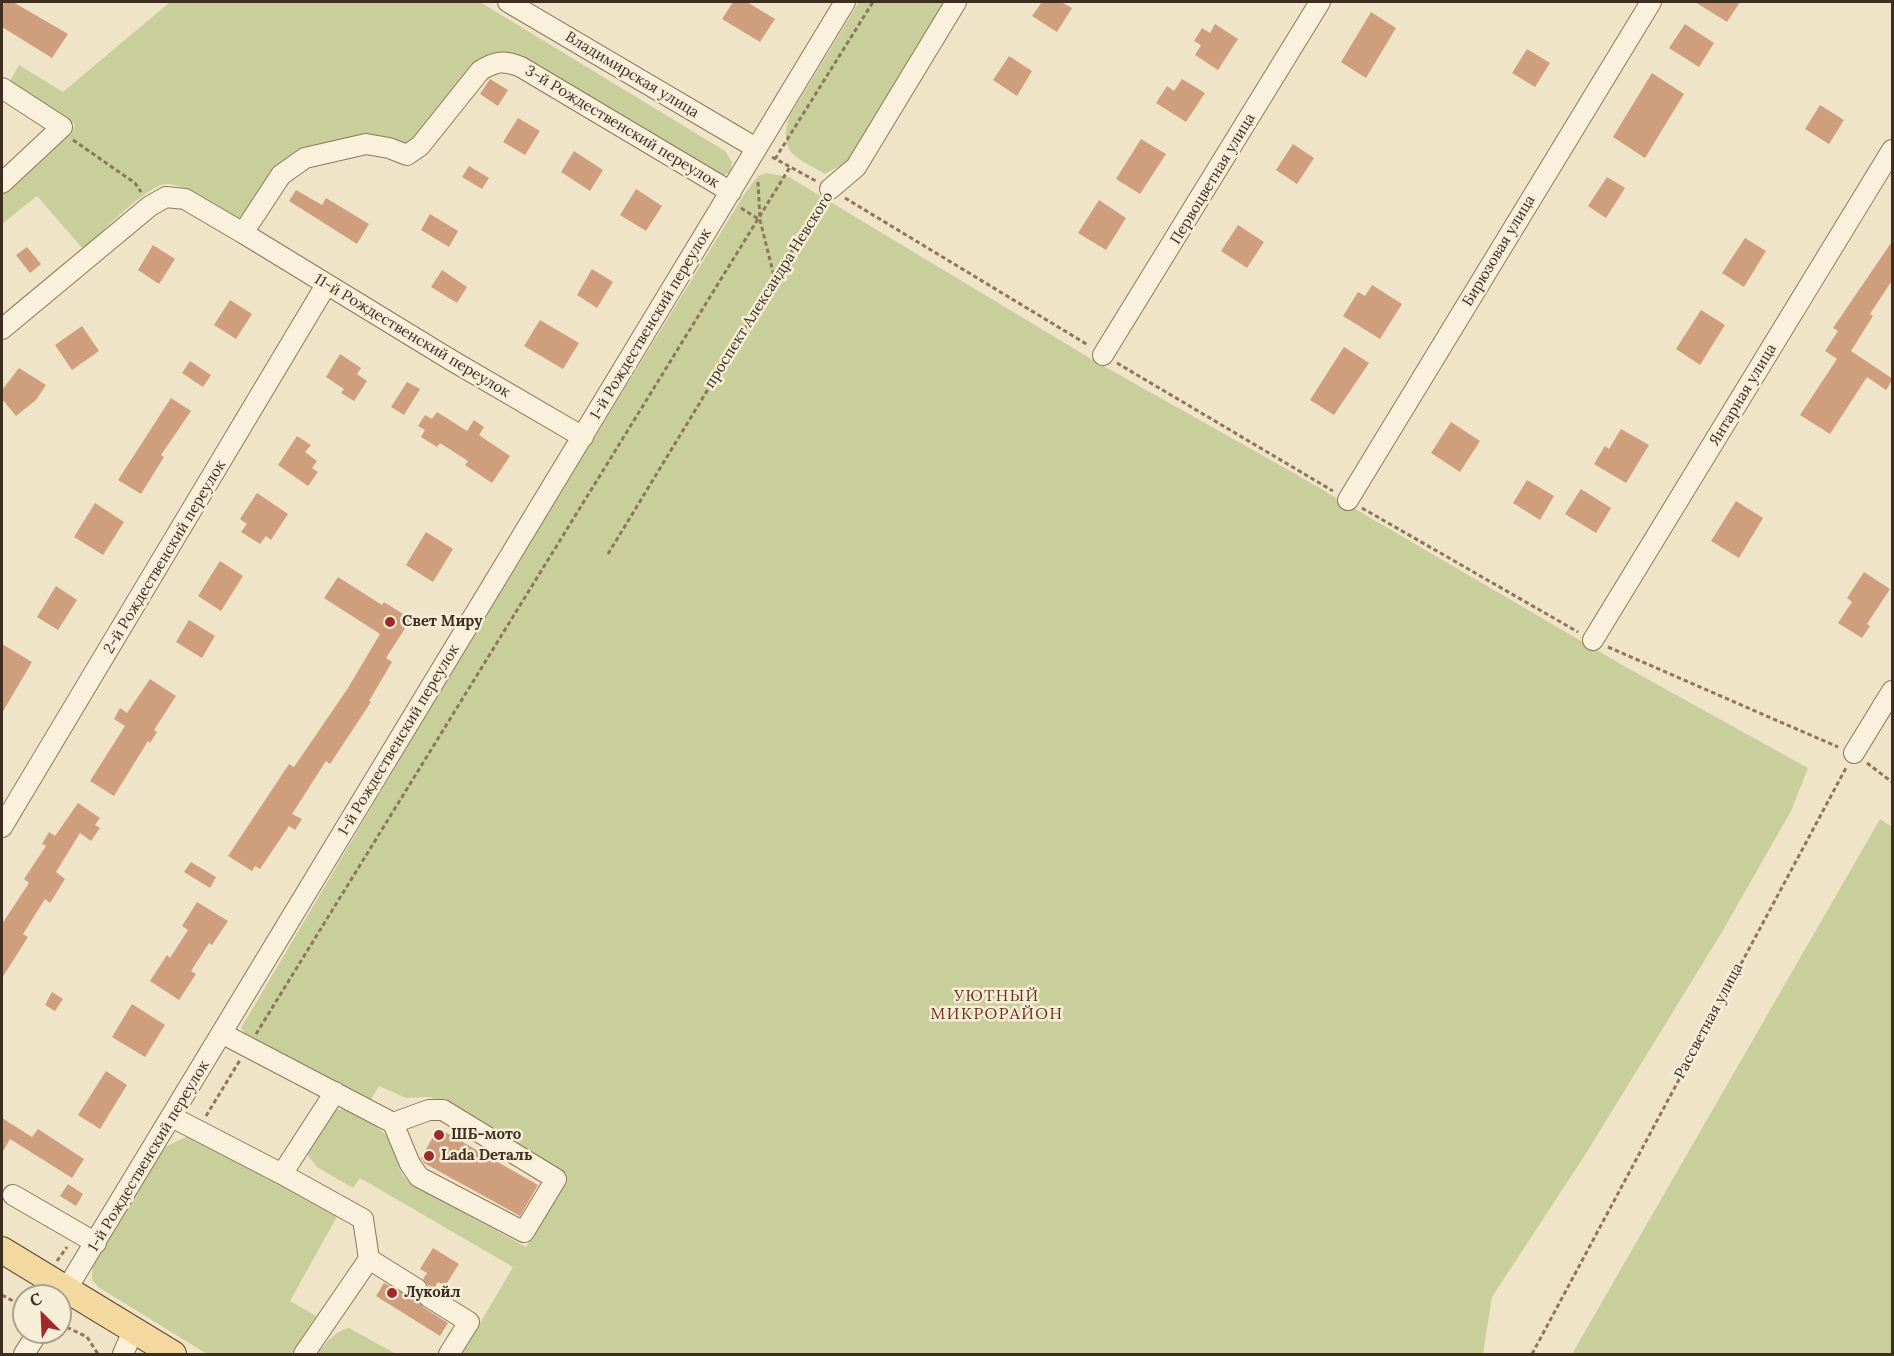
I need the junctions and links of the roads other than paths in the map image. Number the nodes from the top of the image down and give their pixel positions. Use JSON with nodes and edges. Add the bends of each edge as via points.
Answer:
{"nodes":[{"id":1,"x":508,"y":2,"type":"edge"},
{"id":2,"x":845,"y":2,"type":"edge"},
{"id":3,"x":956,"y":2,"type":"edge"},
{"id":4,"x":1320,"y":2,"type":"edge"},
{"id":5,"x":1650,"y":2,"type":"edge"},
{"id":6,"x":2,"y":88,"type":"edge"},
{"id":7,"x":756,"y":148,"type":"junction"},
{"id":8,"x":1893,"y":150,"type":"edge"},
{"id":9,"x":2,"y":183,"type":"edge"},
{"id":10,"x":830,"y":189,"type":"road end"},
{"id":11,"x":731,"y":192,"type":"junction"},
{"id":12,"x":243,"y":233,"type":"junction"},
{"id":13,"x":326,"y":285,"type":"junction"},
{"id":14,"x":2,"y":329,"type":"edge"},
{"id":15,"x":1103,"y":355,"type":"dead end"},
{"id":16,"x":583,"y":437,"type":"junction"},
{"id":17,"x":1348,"y":500,"type":"dead end"},
{"id":18,"x":1593,"y":640,"type":"dead end"},
{"id":19,"x":1893,"y":691,"type":"edge"},
{"id":20,"x":1854,"y":753,"type":"road end"},
{"id":21,"x":2,"y":827,"type":"edge"},
{"id":22,"x":223,"y":1034,"type":"junction"},
{"id":23,"x":335,"y":1092,"type":"junction"},
{"id":24,"x":172,"y":1117,"type":"junction"},
{"id":25,"x":393,"y":1123,"type":"junction"},
{"id":26,"x":282,"y":1174,"type":"junction"},
{"id":27,"x":13,"y":1195,"type":"dead end"},
{"id":28,"x":96,"y":1243,"type":"junction"},
{"id":29,"x":2,"y":1250,"type":"edge"},
{"id":30,"x":369,"y":1259,"type":"junction"},
{"id":31,"x":49,"y":1284,"type":"edge"},
{"id":32,"x":71,"y":1284,"type":"edge"},
{"id":33,"x":72,"y":1299,"type":"edge"},
{"id":34,"x":133,"y":1331,"type":"junction"},
{"id":35,"x":123,"y":1354,"type":"edge"},
{"id":36,"x":173,"y":1354,"type":"edge"},
{"id":37,"x":304,"y":1354,"type":"edge"},
{"id":38,"x":449,"y":1354,"type":"edge"}],
"edges":[{"from":1,"to":7,"type":"street","name":"Владимирская улица"},
{"from":2,"to":7,"type":"street","name":"1-й Рождественский переулок"},
{"from":3,"to":10,"type":"street","name":"проспект Александра Невского","via":[[856,167]]},
{"from":4,"to":15,"type":"street","name":"Первоцветная улица"},
{"from":5,"to":17,"type":"street","name":"Бирюзовая улица"},
{"from":6,"to":9,"type":"street","via":[[62,127]]},
{"from":7,"to":11,"type":"street","name":"1-й Рождественский переулок"},
{"from":8,"to":18,"type":"street","name":"Янтарная улица"},
{"from":11,"to":12,"type":"street","name":"3-й Рождественский переулок","via":[[507,61],[492,63],[480,71],[420,146],[407,155],[366,144],[305,158],[281,175]]},
{"from":11,"to":16,"type":"street","name":"1-й Рождественский переулок"},
{"from":12,"to":13,"type":"street","name":"11-й Рождественский переулок"},
{"from":12,"to":14,"type":"street","via":[[185,199],[166,197],[150,206]]},
{"from":13,"to":16,"type":"street","name":"11-й Рождественский переулок"},
{"from":13,"to":21,"type":"street","name":"2-й Рождественский переулок"},
{"from":16,"to":22,"type":"street","name":"1-й Рождественский переулок"},
{"from":19,"to":20,"type":"street"},
{"from":22,"to":23,"type":"street"},
{"from":22,"to":24,"type":"street","name":"1-й Рождественский переулок"},
{"from":23,"to":25,"type":"street"},
{"from":23,"to":26,"type":"street"},
{"from":24,"to":26,"type":"street"},
{"from":24,"to":28,"type":"street","name":"1-й Рождественский переулок"},
{"from":25,"to":25,"type":"street","via":[[419,1177],[524,1232],[556,1179],[443,1110],[429,1110]]},
{"from":26,"to":30,"type":"street","via":[[363,1219]]},
{"from":27,"to":28,"type":"street"},
{"from":28,"to":32,"type":"street","name":"1-й Рождественский переулок"},
{"from":29,"to":31,"type":"main road"},
{"from":30,"to":37,"type":"street"},
{"from":30,"to":38,"type":"street","via":[[469,1322]]},
{"from":33,"to":34,"type":"main road"},
{"from":34,"to":35,"type":"street"},
{"from":34,"to":36,"type":"main road"}]}
